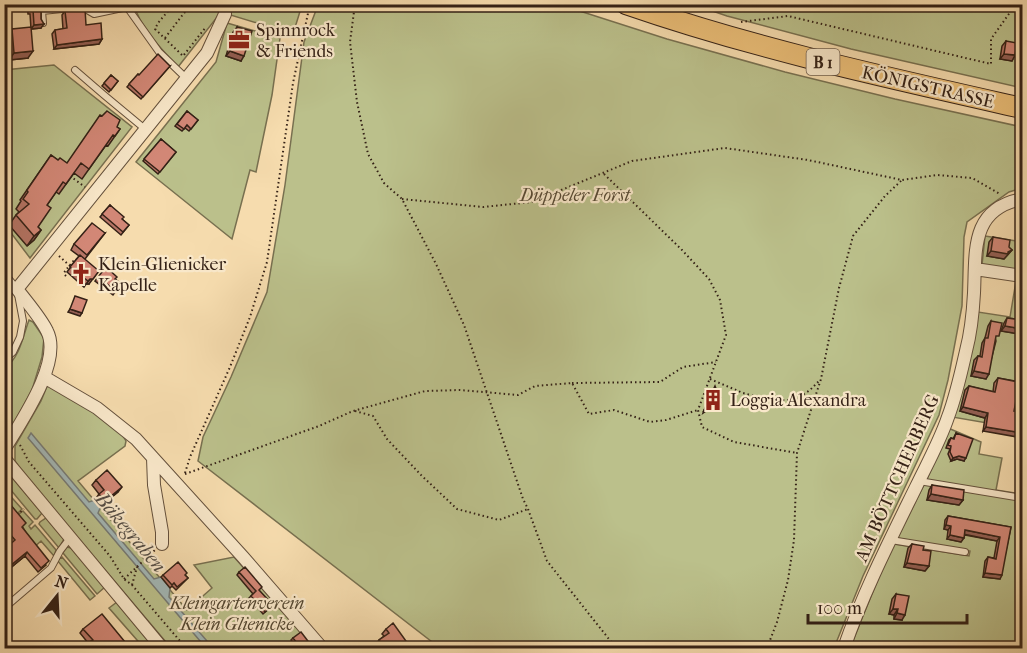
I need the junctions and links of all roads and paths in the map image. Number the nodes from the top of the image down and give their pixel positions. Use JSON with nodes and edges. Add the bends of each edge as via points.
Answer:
{"nodes":[{"id":1,"x":174,"y":4,"type":"edge"},
{"id":2,"x":195,"y":4,"type":"edge"},
{"id":3,"x":244,"y":4,"type":"edge"},
{"id":4,"x":255,"y":4,"type":"edge"},
{"id":5,"x":310,"y":4,"type":"edge"},
{"id":6,"x":355,"y":4,"type":"edge"},
{"id":7,"x":626,"y":4,"type":"edge"},
{"id":8,"x":1016,"y":4,"type":"edge"},
{"id":9,"x":225,"y":14,"type":"dead end"},
{"id":10,"x":211,"y":20,"type":"dead end"},
{"id":11,"x":741,"y":22,"type":"dead end"},
{"id":12,"x":43,"y":23,"type":"edge"},
{"id":13,"x":165,"y":38,"type":"junction"},
{"id":14,"x":75,"y":70,"type":"dead end"},
{"id":15,"x":186,"y":78,"type":"junction"},
{"id":16,"x":1023,"y":108,"type":"edge"},
{"id":17,"x":146,"y":129,"type":"junction"},
{"id":18,"x":65,"y":173,"type":"edge"},
{"id":19,"x":603,"y":173,"type":"junction"},
{"id":20,"x":902,"y":180,"type":"junction"},
{"id":21,"x":85,"y":187,"type":"dead end"},
{"id":22,"x":402,"y":199,"type":"junction"},
{"id":23,"x":1017,"y":200,"type":"edge"},
{"id":24,"x":50,"y":249,"type":"junction"},
{"id":25,"x":80,"y":261,"type":"edge"},
{"id":26,"x":70,"y":266,"type":"junction"},
{"id":27,"x":975,"y":269,"type":"junction"},
{"id":28,"x":4,"y":273,"type":"edge"},
{"id":29,"x":66,"y":276,"type":"dead end"},
{"id":30,"x":1023,"y":276,"type":"edge"},
{"id":31,"x":17,"y":289,"type":"junction"},
{"id":32,"x":4,"y":360,"type":"edge"},
{"id":33,"x":716,"y":362,"type":"junction"},
{"id":34,"x":44,"y":377,"type":"junction"},
{"id":35,"x":710,"y":379,"type":"junction"},
{"id":36,"x":821,"y":379,"type":"junction"},
{"id":37,"x":572,"y":383,"type":"junction"},
{"id":38,"x":486,"y":393,"type":"junction"},
{"id":39,"x":698,"y":410,"type":"junction"},
{"id":40,"x":352,"y":411,"type":"junction"},
{"id":41,"x":14,"y":434,"type":"junction"},
{"id":42,"x":4,"y":450,"type":"edge"},
{"id":43,"x":797,"y":453,"type":"junction"},
{"id":44,"x":4,"y":458,"type":"edge"},
{"id":45,"x":153,"y":458,"type":"junction"},
{"id":46,"x":185,"y":474,"type":"junction"},
{"id":47,"x":172,"y":478,"type":"junction"},
{"id":48,"x":919,"y":481,"type":"junction"},
{"id":49,"x":1023,"y":498,"type":"edge"},
{"id":50,"x":24,"y":509,"type":"dead end"},
{"id":51,"x":528,"y":509,"type":"junction"},
{"id":52,"x":15,"y":516,"type":"edge"},
{"id":53,"x":70,"y":538,"type":"junction"},
{"id":54,"x":890,"y":540,"type":"junction"},
{"id":55,"x":10,"y":544,"type":"edge"},
{"id":56,"x":162,"y":544,"type":"joint"},
{"id":57,"x":4,"y":547,"type":"edge"},
{"id":58,"x":965,"y":552,"type":"dead end"},
{"id":59,"x":137,"y":567,"type":"junction"},
{"id":60,"x":124,"y":579,"type":"junction"},
{"id":61,"x":132,"y":585,"type":"junction"},
{"id":62,"x":113,"y":589,"type":"junction"},
{"id":63,"x":9,"y":604,"type":"dead end"},
{"id":64,"x":162,"y":648,"type":"edge"},
{"id":65,"x":186,"y":648,"type":"edge"},
{"id":66,"x":322,"y":648,"type":"edge"},
{"id":67,"x":616,"y":648,"type":"edge"},
{"id":68,"x":767,"y":648,"type":"edge"},
{"id":69,"x":844,"y":648,"type":"edge"}],
"edges":[{"from":1,"to":13,"type":"path","via":[[155,29]]},
{"from":2,"to":13,"type":"path"},
{"from":3,"to":4,"type":"path","via":[[244,8]]},
{"from":5,"to":46,"type":"path","via":[[293,83],[267,262],[250,317]]},
{"from":6,"to":22,"type":"path","via":[[350,42],[368,154],[384,183]]},
{"from":7,"to":16,"type":"main road","name":"KÖNIGSTRASSE","number":"B 1","via":[[781,52]]},
{"from":8,"to":11,"type":"path","via":[[992,39],[991,64],[788,16]]},
{"from":9,"to":15,"type":"street","via":[[207,53]]},
{"from":10,"to":13,"type":"path","via":[[183,56]]},
{"from":12,"to":15,"type":"lane","via":[[42,11],[82,7],[94,14],[127,7],[159,52]]},
{"from":14,"to":17,"type":"lane"},
{"from":15,"to":17,"type":"street"},
{"from":17,"to":24,"type":"street"},
{"from":18,"to":21,"type":"path"},
{"from":19,"to":20,"type":"path","via":[[632,161],[725,148]]},
{"from":19,"to":22,"type":"path","via":[[532,202],[483,207]]},
{"from":19,"to":33,"type":"path","via":[[709,279],[720,300],[726,335]]},
{"from":20,"to":23,"type":"path","via":[[937,175],[972,178]]},
{"from":20,"to":36,"type":"path","via":[[853,236]]},
{"from":22,"to":38,"type":"path","via":[[464,325]]},
{"from":23,"to":27,"type":"street","name":"AM BÖTTCHERBERG","via":[[995,210],[982,227],[976,243]]},
{"from":24,"to":26,"type":"path"},
{"from":24,"to":31,"type":"street"},
{"from":25,"to":26,"type":"path","via":[[75,259]]},
{"from":26,"to":29,"type":"path","via":[[64,271]]},
{"from":27,"to":30,"type":"street"},
{"from":27,"to":48,"type":"street","name":"AM BÖTTCHERBERG","via":[[967,350],[949,416]]},
{"from":28,"to":31,"type":"lane"},
{"from":31,"to":32,"type":"lane","via":[[24,321],[13,352]]},
{"from":31,"to":34,"type":"street","via":[[48,332],[51,353]]},
{"from":33,"to":35,"type":"path"},
{"from":33,"to":37,"type":"path","via":[[683,367],[660,382]]},
{"from":34,"to":41,"type":"street"},
{"from":34,"to":45,"type":"street","via":[[111,418]]},
{"from":35,"to":36,"type":"path","via":[[769,400],[795,400]]},
{"from":35,"to":39,"type":"path"},
{"from":36,"to":43,"type":"path"},
{"from":37,"to":38,"type":"path","via":[[535,386],[518,395]]},
{"from":37,"to":39,"type":"path","via":[[589,414],[614,410],[650,422]]},
{"from":38,"to":40,"type":"path","via":[[425,391]]},
{"from":38,"to":51,"type":"path"},
{"from":39,"to":43,"type":"path","via":[[702,427],[734,442]]},
{"from":40,"to":46,"type":"path"},
{"from":40,"to":51,"type":"path","via":[[373,416],[387,440],[457,509],[499,520]]},
{"from":41,"to":42,"type":"street"},
{"from":41,"to":60,"type":"path","via":[[29,462],[111,556]]},
{"from":43,"to":68,"type":"path","via":[[794,540],[788,580]]},
{"from":44,"to":53,"type":"street"},
{"from":45,"to":47,"type":"street"},
{"from":45,"to":56,"type":"street"},
{"from":46,"to":47,"type":"path"},
{"from":47,"to":66,"type":"street"},
{"from":48,"to":49,"type":"lane"},
{"from":48,"to":54,"type":"street","name":"AM BÖTTCHERBERG"},
{"from":50,"to":52,"type":"path"},
{"from":51,"to":67,"type":"path","via":[[547,561]]},
{"from":53,"to":62,"type":"street"},
{"from":53,"to":63,"type":"lane","via":[[51,568]]},
{"from":54,"to":58,"type":"lane"},
{"from":54,"to":69,"type":"street","name":"AM BÖTTCHERBERG"},
{"from":55,"to":57,"type":"path"},
{"from":56,"to":59,"type":"path"},
{"from":59,"to":60,"type":"path"},
{"from":59,"to":61,"type":"path"},
{"from":60,"to":61,"type":"path"},
{"from":60,"to":62,"type":"path"},
{"from":61,"to":65,"type":"path"},
{"from":62,"to":64,"type":"street"}]}
